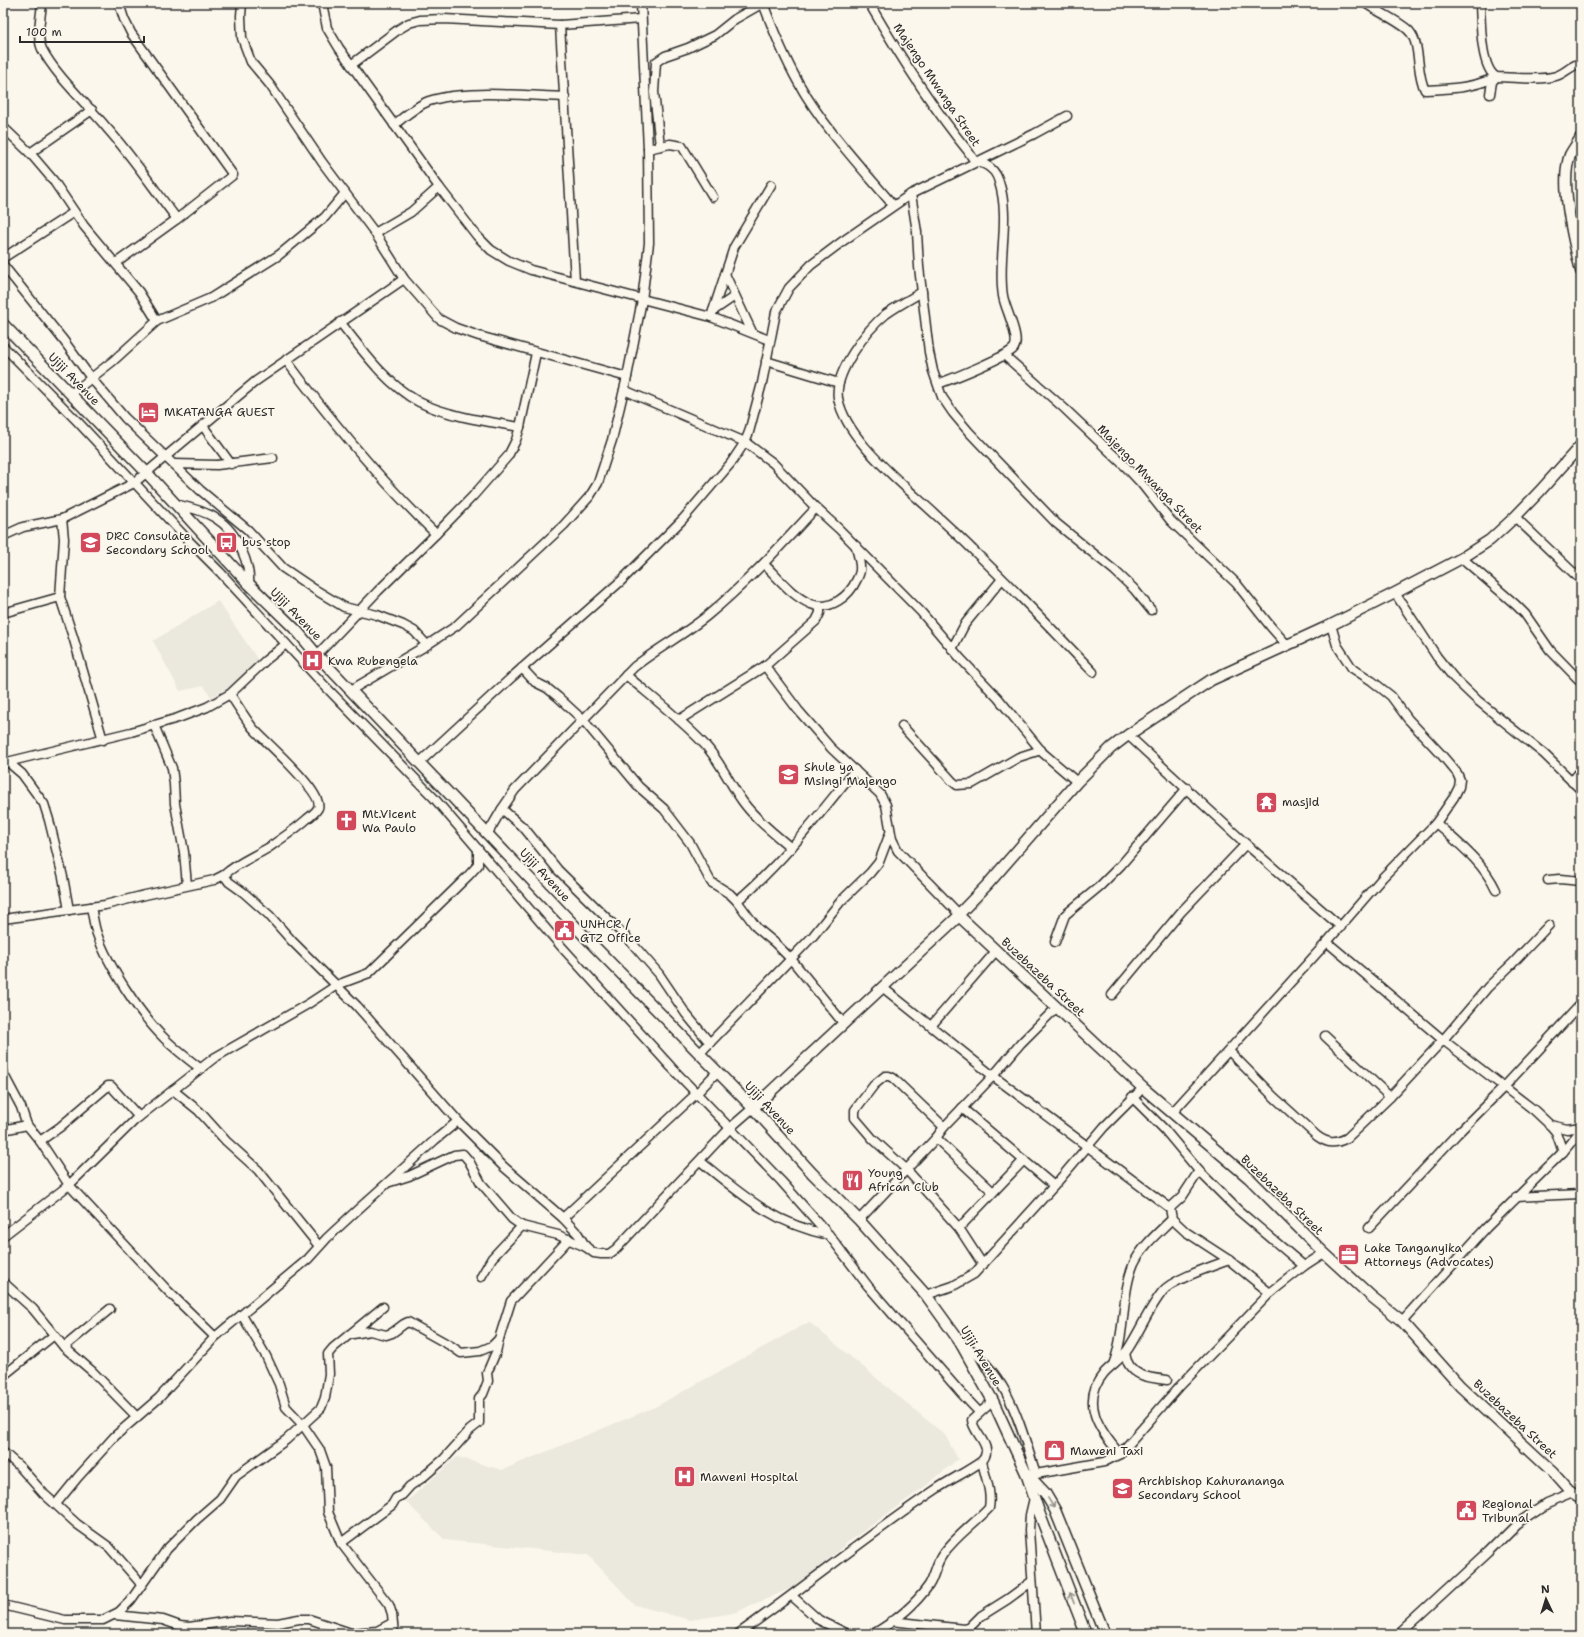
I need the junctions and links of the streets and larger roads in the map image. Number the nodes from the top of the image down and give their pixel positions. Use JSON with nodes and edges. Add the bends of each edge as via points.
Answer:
{"nodes":[{"id":1,"x":42,"y":3,"type":"edge"},
{"id":2,"x":119,"y":3,"type":"edge"},
{"id":3,"x":242,"y":3,"type":"edge"},
{"id":4,"x":322,"y":3,"type":"edge"},
{"id":5,"x":641,"y":3,"type":"edge"},
{"id":6,"x":763,"y":3,"type":"edge"},
{"id":7,"x":868,"y":3,"type":"edge"},
{"id":8,"x":1365,"y":3,"type":"edge"},
{"id":9,"x":1480,"y":3,"type":"edge"},
{"id":10,"x":641,"y":19,"type":"junction"},
{"id":11,"x":560,"y":25,"type":"junction"},
{"id":12,"x":1581,"y":63,"type":"edge"},
{"id":13,"x":351,"y":65,"type":"junction"},
{"id":14,"x":1496,"y":77,"type":"junction"},
{"id":15,"x":1490,"y":94,"type":"dead end"},
{"id":16,"x":565,"y":97,"type":"junction"},
{"id":17,"x":92,"y":110,"type":"junction"},
{"id":18,"x":1067,"y":116,"type":"dead end"},
{"id":19,"x":394,"y":125,"type":"junction"},
{"id":20,"x":3,"y":127,"type":"edge"},
{"id":21,"x":1581,"y":137,"type":"edge"},
{"id":22,"x":660,"y":146,"type":"junction"},
{"id":23,"x":648,"y":149,"type":"junction"},
{"id":24,"x":30,"y":153,"type":"junction"},
{"id":25,"x":976,"y":162,"type":"junction"},
{"id":26,"x":771,"y":185,"type":"dead end"},
{"id":27,"x":439,"y":187,"type":"junction"},
{"id":28,"x":345,"y":193,"type":"junction"},
{"id":29,"x":911,"y":194,"type":"junction"},
{"id":30,"x":713,"y":197,"type":"dead end"},
{"id":31,"x":893,"y":205,"type":"junction"},
{"id":32,"x":74,"y":212,"type":"junction"},
{"id":33,"x":177,"y":220,"type":"junction"},
{"id":34,"x":375,"y":233,"type":"junction"},
{"id":35,"x":3,"y":258,"type":"edge"},
{"id":36,"x":116,"y":263,"type":"junction"},
{"id":37,"x":1580,"y":264,"type":"edge"},
{"id":38,"x":3,"y":265,"type":"edge"},
{"id":39,"x":725,"y":274,"type":"junction"},
{"id":40,"x":404,"y":279,"type":"junction"},
{"id":41,"x":575,"y":281,"type":"junction"},
{"id":42,"x":922,"y":292,"type":"junction"},
{"id":43,"x":735,"y":296,"type":"junction"},
{"id":44,"x":642,"y":300,"type":"junction"},
{"id":45,"x":712,"y":314,"type":"junction"},
{"id":46,"x":157,"y":321,"type":"junction"},
{"id":47,"x":340,"y":322,"type":"junction"},
{"id":48,"x":3,"y":324,"type":"edge"},
{"id":49,"x":752,"y":332,"type":"junction"},
{"id":50,"x":769,"y":340,"type":"junction"},
{"id":51,"x":3,"y":346,"type":"edge"},
{"id":52,"x":536,"y":353,"type":"junction"},
{"id":53,"x":1004,"y":356,"type":"junction"},
{"id":54,"x":286,"y":360,"type":"junction"},
{"id":55,"x":766,"y":361,"type":"junction"},
{"id":56,"x":627,"y":377,"type":"junction"},
{"id":57,"x":91,"y":378,"type":"junction"},
{"id":58,"x":839,"y":383,"type":"junction"},
{"id":59,"x":938,"y":384,"type":"junction"},
{"id":60,"x":624,"y":390,"type":"junction"},
{"id":61,"x":71,"y":394,"type":"junction"},
{"id":62,"x":203,"y":426,"type":"junction"},
{"id":63,"x":520,"y":427,"type":"junction"},
{"id":64,"x":745,"y":442,"type":"junction"},
{"id":65,"x":1581,"y":445,"type":"edge"},
{"id":66,"x":166,"y":456,"type":"junction"},
{"id":67,"x":272,"y":458,"type":"dead end"},
{"id":68,"x":174,"y":464,"type":"junction"},
{"id":69,"x":231,"y":464,"type":"junction"},
{"id":70,"x":146,"y":472,"type":"junction"},
{"id":71,"x":134,"y":483,"type":"junction"},
{"id":72,"x":175,"y":504,"type":"junction"},
{"id":73,"x":816,"y":508,"type":"junction"},
{"id":74,"x":1515,"y":517,"type":"junction"},
{"id":75,"x":62,"y":519,"type":"junction"},
{"id":76,"x":436,"y":534,"type":"junction"},
{"id":77,"x":3,"y":536,"type":"edge"},
{"id":78,"x":856,"y":546,"type":"junction"},
{"id":79,"x":1462,"y":558,"type":"junction"},
{"id":80,"x":764,"y":564,"type":"junction"},
{"id":81,"x":1002,"y":579,"type":"junction"},
{"id":82,"x":1581,"y":580,"type":"edge"},
{"id":83,"x":249,"y":584,"type":"junction"},
{"id":84,"x":1395,"y":593,"type":"junction"},
{"id":85,"x":60,"y":597,"type":"junction"},
{"id":86,"x":820,"y":606,"type":"junction"},
{"id":87,"x":1151,"y":610,"type":"dead end"},
{"id":88,"x":358,"y":611,"type":"junction"},
{"id":89,"x":4,"y":614,"type":"edge"},
{"id":90,"x":1331,"y":625,"type":"junction"},
{"id":91,"x":286,"y":644,"type":"junction"},
{"id":92,"x":427,"y":645,"type":"junction"},
{"id":93,"x":1287,"y":645,"type":"junction"},
{"id":94,"x":952,"y":649,"type":"junction"},
{"id":95,"x":317,"y":655,"type":"junction"},
{"id":96,"x":765,"y":666,"type":"junction"},
{"id":97,"x":522,"y":668,"type":"junction"},
{"id":98,"x":1093,"y":672,"type":"dead end"},
{"id":99,"x":626,"y":676,"type":"junction"},
{"id":100,"x":1581,"y":682,"type":"edge"},
{"id":101,"x":350,"y":690,"type":"junction"},
{"id":102,"x":230,"y":694,"type":"junction"},
{"id":103,"x":679,"y":720,"type":"junction"},
{"id":104,"x":584,"y":721,"type":"junction"},
{"id":105,"x":154,"y":725,"type":"junction"},
{"id":106,"x":902,"y":726,"type":"dead end"},
{"id":107,"x":1128,"y":735,"type":"junction"},
{"id":108,"x":103,"y":740,"type":"junction"},
{"id":109,"x":1041,"y":750,"type":"junction"},
{"id":110,"x":5,"y":762,"type":"edge"},
{"id":111,"x":420,"y":762,"type":"junction"},
{"id":112,"x":855,"y":770,"type":"junction"},
{"id":113,"x":1581,"y":770,"type":"edge"},
{"id":114,"x":1077,"y":782,"type":"junction"},
{"id":115,"x":1572,"y":782,"type":"junction"},
{"id":116,"x":1187,"y":788,"type":"junction"},
{"id":117,"x":1581,"y":790,"type":"edge"},
{"id":118,"x":502,"y":809,"type":"junction"},
{"id":119,"x":1436,"y":823,"type":"junction"},
{"id":120,"x":890,"y":830,"type":"junction"},
{"id":121,"x":488,"y":833,"type":"junction"},
{"id":122,"x":1246,"y":844,"type":"junction"},
{"id":123,"x":791,"y":848,"type":"junction"},
{"id":124,"x":478,"y":849,"type":"junction"},
{"id":125,"x":224,"y":875,"type":"junction"},
{"id":126,"x":1548,"y":880,"type":"dead end"},
{"id":127,"x":1581,"y":881,"type":"edge"},
{"id":128,"x":187,"y":885,"type":"junction"},
{"id":129,"x":1496,"y":890,"type":"dead end"},
{"id":130,"x":737,"y":901,"type":"junction"},
{"id":131,"x":91,"y":907,"type":"junction"},
{"id":132,"x":69,"y":910,"type":"junction"},
{"id":133,"x":959,"y":915,"type":"junction"},
{"id":134,"x":3,"y":919,"type":"edge"},
{"id":135,"x":1549,"y":925,"type":"dead end"},
{"id":136,"x":1341,"y":927,"type":"junction"},
{"id":137,"x":1055,"y":942,"type":"dead end"},
{"id":138,"x":1327,"y":942,"type":"junction"},
{"id":139,"x":996,"y":951,"type":"junction"},
{"id":140,"x":791,"y":960,"type":"junction"},
{"id":141,"x":337,"y":985,"type":"junction"},
{"id":142,"x":882,"y":987,"type":"junction"},
{"id":143,"x":1112,"y":995,"type":"dead end"},
{"id":144,"x":1581,"y":1004,"type":"edge"},
{"id":145,"x":1056,"y":1007,"type":"junction"},
{"id":146,"x":844,"y":1024,"type":"junction"},
{"id":147,"x":931,"y":1026,"type":"junction"},
{"id":148,"x":1325,"y":1036,"type":"dead end"},
{"id":149,"x":1443,"y":1040,"type":"junction"},
{"id":150,"x":710,"y":1043,"type":"junction"},
{"id":151,"x":1229,"y":1051,"type":"junction"},
{"id":152,"x":700,"y":1053,"type":"junction"},
{"id":153,"x":200,"y":1068,"type":"junction"},
{"id":154,"x":717,"y":1072,"type":"junction"},
{"id":155,"x":3,"y":1073,"type":"edge"},
{"id":156,"x":993,"y":1076,"type":"junction"},
{"id":157,"x":1504,"y":1087,"type":"junction"},
{"id":158,"x":1143,"y":1088,"type":"junction"},
{"id":159,"x":173,"y":1090,"type":"junction"},
{"id":160,"x":696,"y":1094,"type":"junction"},
{"id":161,"x":1132,"y":1097,"type":"junction"},
{"id":162,"x":1390,"y":1097,"type":"junction"},
{"id":163,"x":753,"y":1108,"type":"junction"},
{"id":164,"x":962,"y":1108,"type":"junction"},
{"id":165,"x":1172,"y":1113,"type":"junction"},
{"id":166,"x":139,"y":1117,"type":"junction"},
{"id":167,"x":458,"y":1121,"type":"junction"},
{"id":168,"x":27,"y":1125,"type":"junction"},
{"id":169,"x":1550,"y":1125,"type":"junction"},
{"id":170,"x":944,"y":1127,"type":"junction"},
{"id":171,"x":730,"y":1128,"type":"junction"},
{"id":172,"x":1581,"y":1128,"type":"edge"},
{"id":173,"x":3,"y":1130,"type":"edge"},
{"id":174,"x":936,"y":1138,"type":"junction"},
{"id":175,"x":40,"y":1141,"type":"junction"},
{"id":176,"x":1089,"y":1146,"type":"junction"},
{"id":177,"x":1563,"y":1152,"type":"junction"},
{"id":178,"x":1024,"y":1160,"type":"junction"},
{"id":179,"x":700,"y":1161,"type":"junction"},
{"id":180,"x":906,"y":1169,"type":"junction"},
{"id":181,"x":1199,"y":1171,"type":"junction"},
{"id":182,"x":386,"y":1184,"type":"junction"},
{"id":183,"x":69,"y":1185,"type":"junction"},
{"id":184,"x":1054,"y":1186,"type":"junction"},
{"id":185,"x":994,"y":1192,"type":"junction"},
{"id":186,"x":1581,"y":1194,"type":"edge"},
{"id":187,"x":1516,"y":1197,"type":"junction"},
{"id":188,"x":1170,"y":1208,"type":"junction"},
{"id":189,"x":563,"y":1218,"type":"junction"},
{"id":190,"x":1172,"y":1219,"type":"junction"},
{"id":191,"x":858,"y":1220,"type":"junction"},
{"id":192,"x":522,"y":1226,"type":"junction"},
{"id":193,"x":959,"y":1228,"type":"junction"},
{"id":194,"x":1369,"y":1228,"type":"dead end"},
{"id":195,"x":830,"y":1235,"type":"junction"},
{"id":196,"x":3,"y":1236,"type":"edge"},
{"id":197,"x":569,"y":1239,"type":"junction"},
{"id":198,"x":319,"y":1246,"type":"junction"},
{"id":199,"x":586,"y":1247,"type":"junction"},
{"id":200,"x":1324,"y":1253,"type":"junction"},
{"id":201,"x":1229,"y":1260,"type":"junction"},
{"id":202,"x":983,"y":1265,"type":"junction"},
{"id":203,"x":1304,"y":1266,"type":"junction"},
{"id":204,"x":481,"y":1277,"type":"dead end"},
{"id":205,"x":3,"y":1282,"type":"edge"},
{"id":206,"x":1270,"y":1293,"type":"junction"},
{"id":207,"x":926,"y":1295,"type":"junction"},
{"id":208,"x":382,"y":1307,"type":"dead end"},
{"id":209,"x":110,"y":1309,"type":"dead end"},
{"id":210,"x":242,"y":1315,"type":"junction"},
{"id":211,"x":1402,"y":1321,"type":"junction"},
{"id":212,"x":349,"y":1335,"type":"junction"},
{"id":213,"x":53,"y":1336,"type":"junction"},
{"id":214,"x":215,"y":1337,"type":"junction"},
{"id":215,"x":498,"y":1339,"type":"junction"},
{"id":216,"x":960,"y":1342,"type":"junction"},
{"id":217,"x":64,"y":1347,"type":"junction"},
{"id":218,"x":1126,"y":1353,"type":"junction"},
{"id":219,"x":1114,"y":1364,"type":"junction"},
{"id":220,"x":3,"y":1376,"type":"edge"},
{"id":221,"x":1167,"y":1380,"type":"dead end"},
{"id":222,"x":993,"y":1401,"type":"junction"},
{"id":223,"x":979,"y":1412,"type":"junction"},
{"id":224,"x":137,"y":1416,"type":"junction"},
{"id":225,"x":303,"y":1425,"type":"junction"},
{"id":226,"x":3,"y":1452,"type":"edge"},
{"id":227,"x":1120,"y":1454,"type":"junction"},
{"id":228,"x":982,"y":1461,"type":"junction"},
{"id":229,"x":1031,"y":1473,"type":"junction"},
{"id":230,"x":1577,"y":1496,"type":"edge"},
{"id":231,"x":1034,"y":1498,"type":"junction"},
{"id":232,"x":56,"y":1504,"type":"junction"},
{"id":233,"x":341,"y":1543,"type":"junction"},
{"id":234,"x":1032,"y":1582,"type":"junction"},
{"id":235,"x":141,"y":1584,"type":"junction"},
{"id":236,"x":792,"y":1596,"type":"junction"},
{"id":237,"x":3,"y":1605,"type":"edge"},
{"id":238,"x":115,"y":1615,"type":"junction"},
{"id":239,"x":891,"y":1621,"type":"junction"},
{"id":240,"x":392,"y":1623,"type":"junction"},
{"id":241,"x":961,"y":1632,"type":"edge"},
{"id":242,"x":394,"y":1634,"type":"edge"},
{"id":243,"x":738,"y":1634,"type":"edge"},
{"id":244,"x":848,"y":1634,"type":"edge"},
{"id":245,"x":873,"y":1634,"type":"edge"},
{"id":246,"x":1036,"y":1634,"type":"edge"},
{"id":247,"x":1086,"y":1634,"type":"edge"},
{"id":248,"x":1105,"y":1634,"type":"edge"},
{"id":249,"x":1399,"y":1634,"type":"edge"}],
"edges":[{"from":1,"to":17,"type":"street","via":[[42,48]]},
{"from":2,"to":33,"type":"street","via":[[131,33],[232,175]]},
{"from":3,"to":28,"type":"street","via":[[242,38],[251,62],[270,85]]},
{"from":4,"to":13,"type":"street","via":[[327,28]]},
{"from":5,"to":10,"type":"street"},
{"from":6,"to":22,"type":"street","via":[[735,19],[715,35],[656,62],[654,92]]},
{"from":6,"to":31,"type":"street","via":[[798,82],[839,141]]},
{"from":7,"to":25,"type":"street","name":"Majengo Mwanga Street","via":[[911,70]]},
{"from":8,"to":14,"type":"street","via":[[1411,32],[1421,82],[1425,90],[1457,89],[1484,83]]},
{"from":9,"to":14,"type":"street","via":[[1485,58],[1490,72]]},
{"from":10,"to":11,"type":"street"},
{"from":10,"to":23,"type":"street"},
{"from":11,"to":13,"type":"street","via":[[420,20],[399,29]]},
{"from":11,"to":16,"type":"street"},
{"from":12,"to":14,"type":"street","via":[[1555,76]]},
{"from":13,"to":19,"type":"street"},
{"from":14,"to":15,"type":"street","via":[[1492,82]]},
{"from":16,"to":19,"type":"street","via":[[461,95],[429,101]]},
{"from":16,"to":41,"type":"street"},
{"from":17,"to":24,"type":"street"},
{"from":17,"to":33,"type":"street"},
{"from":18,"to":25,"type":"street"},
{"from":19,"to":27,"type":"street"},
{"from":20,"to":24,"type":"street"},
{"from":21,"to":37,"type":"street","via":[[1570,156],[1567,179],[1569,213]]},
{"from":22,"to":23,"type":"street"},
{"from":22,"to":30,"type":"street","via":[[682,146]]},
{"from":23,"to":44,"type":"street","via":[[649,243]]},
{"from":24,"to":32,"type":"street","via":[[54,180]]},
{"from":25,"to":29,"type":"street"},
{"from":25,"to":53,"type":"street","name":"Majengo Mwanga Street","via":[[991,169],[999,181],[1002,193],[1004,227],[1001,274],[1003,295],[1016,342],[1014,348]]},
{"from":26,"to":39,"type":"street","via":[[734,247]]},
{"from":27,"to":34,"type":"street","via":[[411,212]]},
{"from":27,"to":41,"type":"street","via":[[491,250],[509,262]]},
{"from":28,"to":34,"type":"street"},
{"from":28,"to":46,"type":"street","via":[[324,217],[279,255],[210,298]]},
{"from":29,"to":31,"type":"street"},
{"from":29,"to":42,"type":"street"},
{"from":31,"to":50,"type":"street","via":[[811,265],[789,288],[776,312]]},
{"from":32,"to":35,"type":"street"},
{"from":32,"to":36,"type":"street"},
{"from":33,"to":36,"type":"street"},
{"from":34,"to":40,"type":"street"},
{"from":36,"to":46,"type":"street"},
{"from":38,"to":57,"type":"street"},
{"from":39,"to":43,"type":"street"},
{"from":39,"to":45,"type":"street"},
{"from":40,"to":47,"type":"street"},
{"from":40,"to":52,"type":"street","via":[[439,319],[468,332]]},
{"from":41,"to":44,"type":"street"},
{"from":42,"to":58,"type":"street","via":[[886,314],[873,326],[854,353]]},
{"from":42,"to":59,"type":"street","via":[[929,352]]},
{"from":43,"to":45,"type":"street"},
{"from":43,"to":49,"type":"street"},
{"from":44,"to":45,"type":"street"},
{"from":44,"to":56,"type":"street"},
{"from":45,"to":49,"type":"street"},
{"from":46,"to":57,"type":"street"},
{"from":47,"to":54,"type":"street"},
{"from":47,"to":63,"type":"street","via":[[383,374],[419,402],[450,413]]},
{"from":48,"to":61,"type":"street","name":"Ujiji Avenue"},
{"from":49,"to":50,"type":"street"},
{"from":50,"to":55,"type":"street"},
{"from":51,"to":71,"type":"street"},
{"from":52,"to":56,"type":"street"},
{"from":52,"to":63,"type":"street"},
{"from":53,"to":59,"type":"street","name":"Majengo Mwanga Street"},
{"from":53,"to":93,"type":"street","name":"Majengo Mwanga Street","via":[[1056,400],[1126,467],[1171,521],[1236,583]]},
{"from":54,"to":62,"type":"street","via":[[240,393]]},
{"from":54,"to":76,"type":"street","via":[[384,482]]},
{"from":55,"to":58,"type":"street"},
{"from":55,"to":64,"type":"street"},
{"from":56,"to":60,"type":"street"},
{"from":57,"to":61,"type":"street"},
{"from":57,"to":66,"type":"street","via":[[125,418]]},
{"from":58,"to":81,"type":"street","via":[[838,397],[841,410],[855,434],[873,456]]},
{"from":59,"to":87,"type":"street","via":[[942,397],[969,432],[1056,523],[1115,571]]},
{"from":60,"to":64,"type":"street"},
{"from":60,"to":92,"type":"street","via":[[607,456],[598,483],[590,496],[564,525],[477,607],[456,626]]},
{"from":61,"to":70,"type":"street","name":"Ujiji Avenue"},
{"from":62,"to":66,"type":"street"},
{"from":62,"to":69,"type":"street"},
{"from":63,"to":76,"type":"street","via":[[508,456]]},
{"from":64,"to":73,"type":"street","via":[[773,463]]},
{"from":64,"to":97,"type":"street","via":[[715,484],[650,553],[602,599]]},
{"from":65,"to":74,"type":"street"},
{"from":66,"to":68,"type":"street"},
{"from":66,"to":70,"type":"street"},
{"from":67,"to":69,"type":"street"},
{"from":68,"to":69,"type":"street"},
{"from":68,"to":88,"type":"street","via":[[200,490],[248,530],[283,568],[344,607]]},
{"from":70,"to":71,"type":"street"},
{"from":70,"to":72,"type":"street","name":"Ujiji Avenue"},
{"from":71,"to":75,"type":"street"},
{"from":71,"to":91,"type":"street"},
{"from":72,"to":83,"type":"street","name":"Ujiji Avenue"},
{"from":72,"to":83,"type":"street","via":[[204,512],[228,527],[245,559],[250,573]]},
{"from":73,"to":78,"type":"street"},
{"from":73,"to":80,"type":"street"},
{"from":74,"to":79,"type":"street","via":[[1490,540]]},
{"from":74,"to":82,"type":"street"},
{"from":75,"to":77,"type":"street","via":[[23,527]]},
{"from":75,"to":85,"type":"street","via":[[64,539]]},
{"from":76,"to":88,"type":"street"},
{"from":78,"to":86,"type":"street","via":[[860,571],[855,583],[839,600],[828,606]]},
{"from":78,"to":94,"type":"street","via":[[921,612]]},
{"from":79,"to":84,"type":"street"},
{"from":79,"to":100,"type":"street","via":[[1525,614],[1550,650]]},
{"from":80,"to":86,"type":"street","via":[[788,589],[803,600]]},
{"from":80,"to":99,"type":"street","via":[[708,615],[651,654]]},
{"from":81,"to":94,"type":"street","via":[[965,624]]},
{"from":81,"to":98,"type":"street"},
{"from":83,"to":95,"type":"street","name":"Ujiji Avenue","via":[[297,631]]},
{"from":84,"to":90,"type":"street"},
{"from":84,"to":115,"type":"street","via":[[1445,668],[1477,700],[1544,754]]},
{"from":85,"to":89,"type":"street"},
{"from":85,"to":108,"type":"street"},
{"from":86,"to":96,"type":"street","via":[[816,621]]},
{"from":88,"to":92,"type":"street","via":[[403,625],[414,631]]},
{"from":88,"to":95,"type":"street"},
{"from":90,"to":93,"type":"street"},
{"from":90,"to":119,"type":"street","via":[[1337,644],[1352,668],[1391,696],[1408,720],[1457,773],[1459,787]]},
{"from":91,"to":102,"type":"street"},
{"from":91,"to":124,"type":"street","via":[[434,798]]},
{"from":92,"to":101,"type":"street"},
{"from":93,"to":107,"type":"street","via":[[1211,680]]},
{"from":94,"to":109,"type":"street","via":[[998,698]]},
{"from":95,"to":101,"type":"street","name":"Ujiji Avenue"},
{"from":96,"to":103,"type":"street"},
{"from":96,"to":112,"type":"street","via":[[798,710],[831,748]]},
{"from":97,"to":104,"type":"street","via":[[535,682],[558,696]]},
{"from":97,"to":111,"type":"street"},
{"from":99,"to":103,"type":"street"},
{"from":99,"to":104,"type":"street"},
{"from":101,"to":111,"type":"street","name":"Ujiji Avenue"},
{"from":102,"to":105,"type":"street","via":[[207,707]]},
{"from":102,"to":125,"type":"street","via":[[253,727],[308,785],[319,806],[303,823],[268,848],[234,866]]},
{"from":103,"to":123,"type":"street","via":[[706,746],[758,819]]},
{"from":104,"to":118,"type":"street","via":[[534,769]]},
{"from":104,"to":130,"type":"street","via":[[639,787],[664,808],[690,843],[711,882]]},
{"from":105,"to":108,"type":"street"},
{"from":105,"to":128,"type":"street","via":[[172,768]]},
{"from":106,"to":109,"type":"street","via":[[957,785],[972,784],[1018,757]]},
{"from":107,"to":114,"type":"street"},
{"from":107,"to":116,"type":"street"},
{"from":108,"to":110,"type":"street"},
{"from":109,"to":114,"type":"street"},
{"from":110,"to":132,"type":"street","via":[[22,774],[44,804]]},
{"from":111,"to":121,"type":"street","name":"Ujiji Avenue"},
{"from":112,"to":120,"type":"street","via":[[880,794],[886,805]]},
{"from":112,"to":123,"type":"street"},
{"from":113,"to":115,"type":"street"},
{"from":114,"to":133,"type":"street"},
{"from":115,"to":117,"type":"street"},
{"from":116,"to":122,"type":"street"},
{"from":116,"to":137,"type":"street","via":[[1121,865],[1065,915]]},
{"from":118,"to":121,"type":"street"},
{"from":118,"to":150,"type":"street","via":[[525,829],[558,870],[631,942],[659,974],[686,1014]]},
{"from":119,"to":129,"type":"street","via":[[1481,866]]},
{"from":119,"to":136,"type":"street","via":[[1383,877]]},
{"from":120,"to":133,"type":"street","via":[[898,851]]},
{"from":120,"to":140,"type":"street","via":[[879,862],[841,901]]},
{"from":121,"to":152,"type":"street","name":"Ujiji Avenue","via":[[606,959]]},
{"from":122,"to":136,"type":"street"},
{"from":122,"to":143,"type":"street","via":[[1181,912]]},
{"from":123,"to":130,"type":"street"},
{"from":124,"to":141,"type":"street","via":[[478,865],[403,942],[369,973]]},
{"from":124,"to":160,"type":"street","via":[[560,945]]},
{"from":125,"to":128,"type":"street","via":[[214,880]]},
{"from":125,"to":141,"type":"street","via":[[268,915]]},
{"from":126,"to":127,"type":"street"},
{"from":128,"to":131,"type":"street"},
{"from":130,"to":140,"type":"street","via":[[758,928]]},
{"from":131,"to":132,"type":"street"},
{"from":131,"to":153,"type":"street","via":[[97,934],[129,992],[165,1039]]},
{"from":132,"to":134,"type":"street"},
{"from":133,"to":139,"type":"street","name":"Buzebazeba Street"},
{"from":133,"to":142,"type":"street"},
{"from":135,"to":149,"type":"street","via":[[1488,987]]},
{"from":136,"to":138,"type":"street"},
{"from":138,"to":149,"type":"street"},
{"from":138,"to":151,"type":"street"},
{"from":139,"to":145,"type":"street","name":"Buzebazeba Street"},
{"from":139,"to":147,"type":"street"},
{"from":140,"to":146,"type":"street"},
{"from":140,"to":150,"type":"street"},
{"from":141,"to":153,"type":"street"},
{"from":141,"to":167,"type":"street"},
{"from":142,"to":146,"type":"street"},
{"from":142,"to":147,"type":"street"},
{"from":144,"to":157,"type":"street"},
{"from":145,"to":156,"type":"street"},
{"from":145,"to":158,"type":"street","name":"Buzebazeba Street"},
{"from":146,"to":163,"type":"street"},
{"from":147,"to":156,"type":"street"},
{"from":148,"to":162,"type":"street"},
{"from":149,"to":157,"type":"street"},
{"from":149,"to":162,"type":"street"},
{"from":150,"to":152,"type":"street"},
{"from":151,"to":162,"type":"street","via":[[1274,1097],[1317,1136],[1330,1143],[1347,1138]]},
{"from":151,"to":165,"type":"street"},
{"from":152,"to":154,"type":"street","name":"Ujiji Avenue"},
{"from":153,"to":159,"type":"street"},
{"from":154,"to":160,"type":"street"},
{"from":154,"to":163,"type":"street","name":"Ujiji Avenue"},
{"from":155,"to":168,"type":"street","via":[[21,1107]]},
{"from":156,"to":164,"type":"street"},
{"from":156,"to":176,"type":"street"},
{"from":157,"to":169,"type":"street"},
{"from":157,"to":194,"type":"street","via":[[1456,1134]]},
{"from":158,"to":161,"type":"street"},
{"from":158,"to":165,"type":"street","name":"Buzebazeba Street"},
{"from":159,"to":166,"type":"street"},
{"from":159,"to":198,"type":"street","via":[[199,1111],[226,1141],[258,1170]]},
{"from":160,"to":171,"type":"street"},
{"from":160,"to":189,"type":"street"},
{"from":161,"to":176,"type":"street"},
{"from":161,"to":181,"type":"street","via":[[1164,1129]]},
{"from":163,"to":171,"type":"street"},
{"from":163,"to":191,"type":"street","name":"Ujiji Avenue"},
{"from":164,"to":170,"type":"street"},
{"from":164,"to":178,"type":"street"},
{"from":165,"to":200,"type":"street","name":"Buzebazeba Street","via":[[1249,1178]]},
{"from":166,"to":175,"type":"street","via":[[111,1086],[108,1086]]},
{"from":166,"to":183,"type":"street"},
{"from":167,"to":182,"type":"street"},
{"from":167,"to":189,"type":"street","via":[[504,1167]]},
{"from":168,"to":173,"type":"street"},
{"from":168,"to":175,"type":"street"},
{"from":169,"to":172,"type":"street","via":[[1567,1129]]},
{"from":169,"to":177,"type":"street","via":[[1556,1132]]},
{"from":170,"to":174,"type":"street"},
{"from":170,"to":180,"type":"street","via":[[894,1078],[885,1076],[874,1085],[855,1110],[855,1118],[873,1139]]},
{"from":171,"to":179,"type":"street"},
{"from":171,"to":195,"type":"street"},
{"from":172,"to":177,"type":"street"},
{"from":174,"to":180,"type":"street"},
{"from":174,"to":185,"type":"street"},
{"from":175,"to":183,"type":"street"},
{"from":176,"to":184,"type":"street"},
{"from":176,"to":188,"type":"street"},
{"from":177,"to":187,"type":"street"},
{"from":178,"to":184,"type":"street"},
{"from":178,"to":185,"type":"street"},
{"from":179,"to":195,"type":"street","via":[[761,1209],[800,1228]]},
{"from":179,"to":199,"type":"street","via":[[616,1250],[609,1254],[601,1254],[594,1253]]},
{"from":180,"to":191,"type":"street"},
{"from":180,"to":193,"type":"street"},
{"from":181,"to":188,"type":"street","via":[[1182,1197]]},
{"from":181,"to":203,"type":"street","via":[[1238,1210]]},
{"from":182,"to":192,"type":"street","via":[[454,1155],[463,1154],[495,1201]]},
{"from":182,"to":198,"type":"street"},
{"from":183,"to":196,"type":"street"},
{"from":183,"to":214,"type":"street","via":[[168,1291]]},
{"from":184,"to":202,"type":"street"},
{"from":185,"to":193,"type":"street"},
{"from":186,"to":187,"type":"street"},
{"from":187,"to":211,"type":"street"},
{"from":188,"to":190,"type":"street"},
{"from":189,"to":199,"type":"street"},
{"from":190,"to":201,"type":"street","via":[[1186,1232]]},
{"from":190,"to":219,"type":"street","via":[[1134,1263]]},
{"from":191,"to":207,"type":"street","name":"Ujiji Avenue"},
{"from":192,"to":197,"type":"street"},
{"from":192,"to":204,"type":"street","via":[[492,1258]]},
{"from":193,"to":202,"type":"street"},
{"from":195,"to":223,"type":"street","via":[[868,1286]]},
{"from":197,"to":199,"type":"street"},
{"from":197,"to":215,"type":"street","via":[[511,1301]]},
{"from":198,"to":210,"type":"street","via":[[308,1259]]},
{"from":200,"to":203,"type":"street"},
{"from":200,"to":211,"type":"street","name":"Buzebazeba Street"},
{"from":201,"to":206,"type":"street"},
{"from":201,"to":218,"type":"street","via":[[1166,1288]]},
{"from":202,"to":207,"type":"street","via":[[965,1280]]},
{"from":203,"to":206,"type":"street"},
{"from":205,"to":213,"type":"street","via":[[33,1309]]},
{"from":206,"to":227,"type":"street","via":[[1179,1387]]},
{"from":207,"to":216,"type":"street","name":"Ujiji Avenue"},
{"from":208,"to":212,"type":"street"},
{"from":209,"to":217,"type":"street"},
{"from":210,"to":214,"type":"street"},
{"from":210,"to":225,"type":"street","via":[[266,1356],[286,1407]]},
{"from":211,"to":230,"type":"street","name":"Buzebazeba Street","via":[[1460,1386]]},
{"from":212,"to":215,"type":"street","via":[[364,1331],[386,1335],[408,1322],[461,1353],[480,1351],[492,1346]]},
{"from":212,"to":225,"type":"street","via":[[328,1354],[329,1374],[325,1398],[321,1408]]},
{"from":213,"to":217,"type":"street"},
{"from":213,"to":220,"type":"street"},
{"from":214,"to":224,"type":"street","via":[[168,1389]]},
{"from":215,"to":233,"type":"street","via":[[496,1352],[487,1373],[488,1381],[479,1399],[478,1425],[429,1472],[396,1498],[392,1506]]},
{"from":216,"to":222,"type":"street","name":"Ujiji Avenue"},
{"from":216,"to":229,"type":"street","via":[[992,1371],[1010,1399]]},
{"from":217,"to":224,"type":"street"},
{"from":218,"to":219,"type":"street"},
{"from":218,"to":221,"type":"street","via":[[1127,1364],[1134,1370],[1148,1378]]},
{"from":219,"to":227,"type":"street","via":[[1097,1384],[1093,1403],[1106,1439]]},
{"from":222,"to":223,"type":"street"},
{"from":222,"to":229,"type":"street","name":"Ujiji Avenue"},
{"from":223,"to":228,"type":"street","via":[[973,1417],[972,1423],[986,1448]]},
{"from":224,"to":232,"type":"street","via":[[115,1436]]},
{"from":225,"to":233,"type":"street","via":[[314,1439],[324,1459],[328,1512]]},
{"from":225,"to":235,"type":"street","via":[[271,1452],[236,1476],[220,1499],[166,1549]]},
{"from":226,"to":232,"type":"street"},
{"from":227,"to":229,"type":"street","via":[[1104,1462]]},
{"from":228,"to":236,"type":"street","via":[[936,1489]]},
{"from":228,"to":239,"type":"street","via":[[990,1494],[989,1508],[944,1553],[935,1567],[930,1583],[921,1595]]},
{"from":229,"to":231,"type":"street","name":"Ujiji Avenue"},
{"from":229,"to":248,"type":"street","name":"Ujiji Avenue","one_way":true,"via":[[1055,1510]]},
{"from":230,"to":249,"type":"street","via":[[1546,1504],[1516,1524]]},
{"from":231,"to":234,"type":"street","via":[[1029,1530]]},
{"from":247,"to":231,"type":"street","name":"Ujiji Avenue","one_way":true},
{"from":232,"to":235,"type":"street","via":[[76,1524],[109,1547]]},
{"from":233,"to":240,"type":"street","via":[[389,1605]]},
{"from":234,"to":241,"type":"street"},
{"from":234,"to":246,"type":"street"},
{"from":235,"to":238,"type":"street","via":[[128,1605]]},
{"from":236,"to":243,"type":"street"},
{"from":236,"to":244,"type":"street","via":[[819,1620]]},
{"from":237,"to":238,"type":"street","via":[[65,1620],[103,1620]]},
{"from":238,"to":240,"type":"street","via":[[163,1620],[189,1627],[230,1621],[278,1624],[309,1619],[351,1633],[377,1631]]},
{"from":239,"to":241,"type":"street"},
{"from":239,"to":245,"type":"street"},
{"from":240,"to":242,"type":"street"}]}
